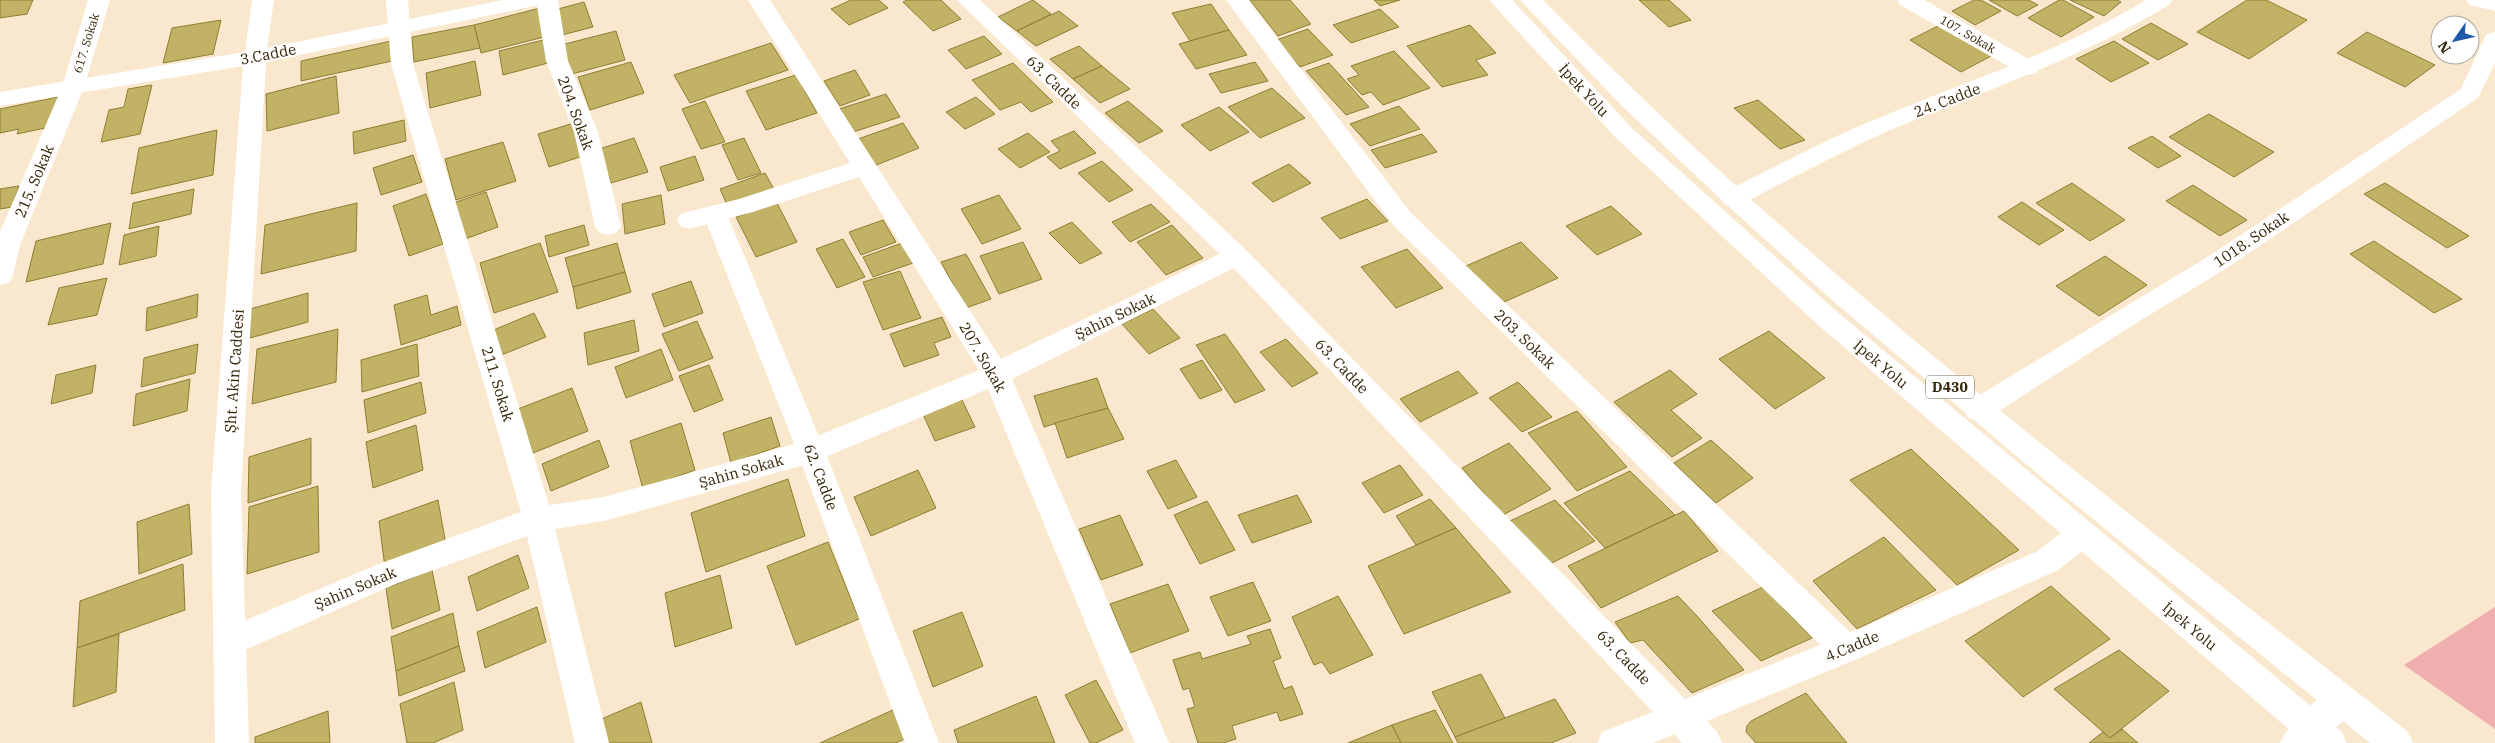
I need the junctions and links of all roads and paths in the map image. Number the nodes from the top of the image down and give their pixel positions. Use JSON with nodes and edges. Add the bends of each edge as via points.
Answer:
{"nodes":[{"id":1,"x":99,"y":0,"type":"edge"},
{"id":2,"x":263,"y":0,"type":"edge"},
{"id":3,"x":397,"y":0,"type":"edge"},
{"id":4,"x":534,"y":0,"type":"edge"},
{"id":5,"x":547,"y":0,"type":"edge"},
{"id":6,"x":759,"y":0,"type":"edge"},
{"id":7,"x":968,"y":0,"type":"edge"},
{"id":8,"x":1236,"y":0,"type":"edge"},
{"id":9,"x":1500,"y":0,"type":"edge"},
{"id":10,"x":1531,"y":0,"type":"edge"},
{"id":11,"x":1908,"y":0,"type":"edge"},
{"id":12,"x":2161,"y":0,"type":"edge"},
{"id":13,"x":2477,"y":0,"type":"edge"},
{"id":14,"x":2495,"y":5,"type":"edge"},
{"id":15,"x":400,"y":28,"type":"junction"},
{"id":16,"x":2495,"y":39,"type":"edge"},
{"id":17,"x":255,"y":57,"type":"junction"},
{"id":18,"x":2028,"y":68,"type":"junction"},
{"id":19,"x":73,"y":87,"type":"junction"},
{"id":20,"x":0,"y":98,"type":"edge"},
{"id":21,"x":866,"y":166,"type":"junction"},
{"id":22,"x":1733,"y":198,"type":"junction"},
{"id":23,"x":608,"y":226,"type":"dead end"},
{"id":24,"x":1237,"y":256,"type":"junction"},
{"id":25,"x":0,"y":276,"type":"edge"},
{"id":26,"x":996,"y":374,"type":"junction"},
{"id":27,"x":1978,"y":410,"type":"junction"},
{"id":28,"x":811,"y":452,"type":"junction"},
{"id":29,"x":538,"y":519,"type":"junction"},
{"id":30,"x":2082,"y":534,"type":"junction"},
{"id":31,"x":229,"y":642,"type":"junction"},
{"id":32,"x":1846,"y":649,"type":"junction"},
{"id":33,"x":2341,"y":700,"type":"junction"},
{"id":34,"x":1679,"y":715,"type":"junction"},
{"id":35,"x":2313,"y":738,"type":"edge"},
{"id":36,"x":232,"y":743,"type":"edge"},
{"id":37,"x":592,"y":743,"type":"edge"},
{"id":38,"x":922,"y":743,"type":"edge"},
{"id":39,"x":1152,"y":743,"type":"edge"},
{"id":40,"x":1614,"y":743,"type":"edge"},
{"id":41,"x":1705,"y":743,"type":"edge"},
{"id":42,"x":2396,"y":743,"type":"edge"}],
"edges":[{"from":1,"to":19,"type":"main road","name":"617. Sokak"},
{"from":2,"to":17,"type":"main road","name":"Şht. Akin Caddesi"},
{"from":3,"to":15,"type":"main road","name":"211. Sokak"},
{"from":4,"to":15,"type":"main road","name":"3.Cadde"},
{"from":5,"to":23,"type":"main road","name":"204. Sokak","via":[[557,61],[586,132]]},
{"from":6,"to":21,"type":"main road","name":"207. Sokak"},
{"from":7,"to":24,"type":"main road","name":"63. Cadde"},
{"from":8,"to":32,"type":"main road","name":"203. Sokak","via":[[1402,219]]},
{"from":9,"to":30,"type":"main road","name":"İpek Yolu","number":"D430","via":[[1632,140],[1826,317]]},
{"from":10,"to":22,"type":"main road","number":"D430"},
{"from":11,"to":18,"type":"main road","name":"107. Sokak"},
{"from":12,"to":18,"type":"main road","name":"24. Cadde","via":[[2135,17]]},
{"from":13,"to":14,"type":"main road"},
{"from":15,"to":17,"type":"main road","name":"3.Cadde"},
{"from":15,"to":29,"type":"main road","name":"211. Sokak","via":[[402,64]]},
{"from":16,"to":27,"type":"main road","name":"1018. Sokak","via":[[2470,93],[2218,262]]},
{"from":17,"to":19,"type":"main road","name":"3.Cadde"},
{"from":17,"to":31,"type":"main road","name":"Şht. Akin Caddesi","via":[[226,492]]},
{"from":18,"to":22,"type":"main road","name":"24. Cadde","via":[[1879,126]]},
{"from":19,"to":20,"type":"main road","name":"3.Cadde"},
{"from":19,"to":25,"type":"main road","name":"215. Sokak","via":[[7,245]]},
{"from":21,"to":26,"type":"main road","name":"207. Sokak"},
{"from":21,"to":28,"type":"main road","name":"62. Cadde","via":[[702,217]]},
{"from":22,"to":27,"type":"main road","number":"D430"},
{"from":24,"to":26,"type":"main road","name":"Şahin Sokak"},
{"from":24,"to":34,"type":"main road","name":"63. Cadde"},
{"from":26,"to":28,"type":"main road","name":"Şahin Sokak"},
{"from":26,"to":39,"type":"main road","name":"207. Sokak"},
{"from":27,"to":33,"type":"main road","number":"D430"},
{"from":28,"to":29,"type":"main road","name":"Şahin Sokak","via":[[604,509]]},
{"from":28,"to":38,"type":"main road","name":"62. Cadde"},
{"from":29,"to":31,"type":"main road","name":"Şahin Sokak","via":[[387,574]]},
{"from":29,"to":37,"type":"main road","name":"211. Sokak"},
{"from":30,"to":32,"type":"main road","name":"4.Cadde","via":[[2047,561]]},
{"from":30,"to":35,"type":"main road","name":"İpek Yolu","number":"D430"},
{"from":31,"to":36,"type":"main road","name":"Şht. Akin Caddesi"},
{"from":32,"to":34,"type":"main road","name":"4.Cadde"},
{"from":33,"to":35,"type":"main road"},
{"from":33,"to":42,"type":"main road","number":"D430"},
{"from":34,"to":40,"type":"main road","name":"4.Cadde"},
{"from":34,"to":41,"type":"main road","name":"63. Cadde"}]}
